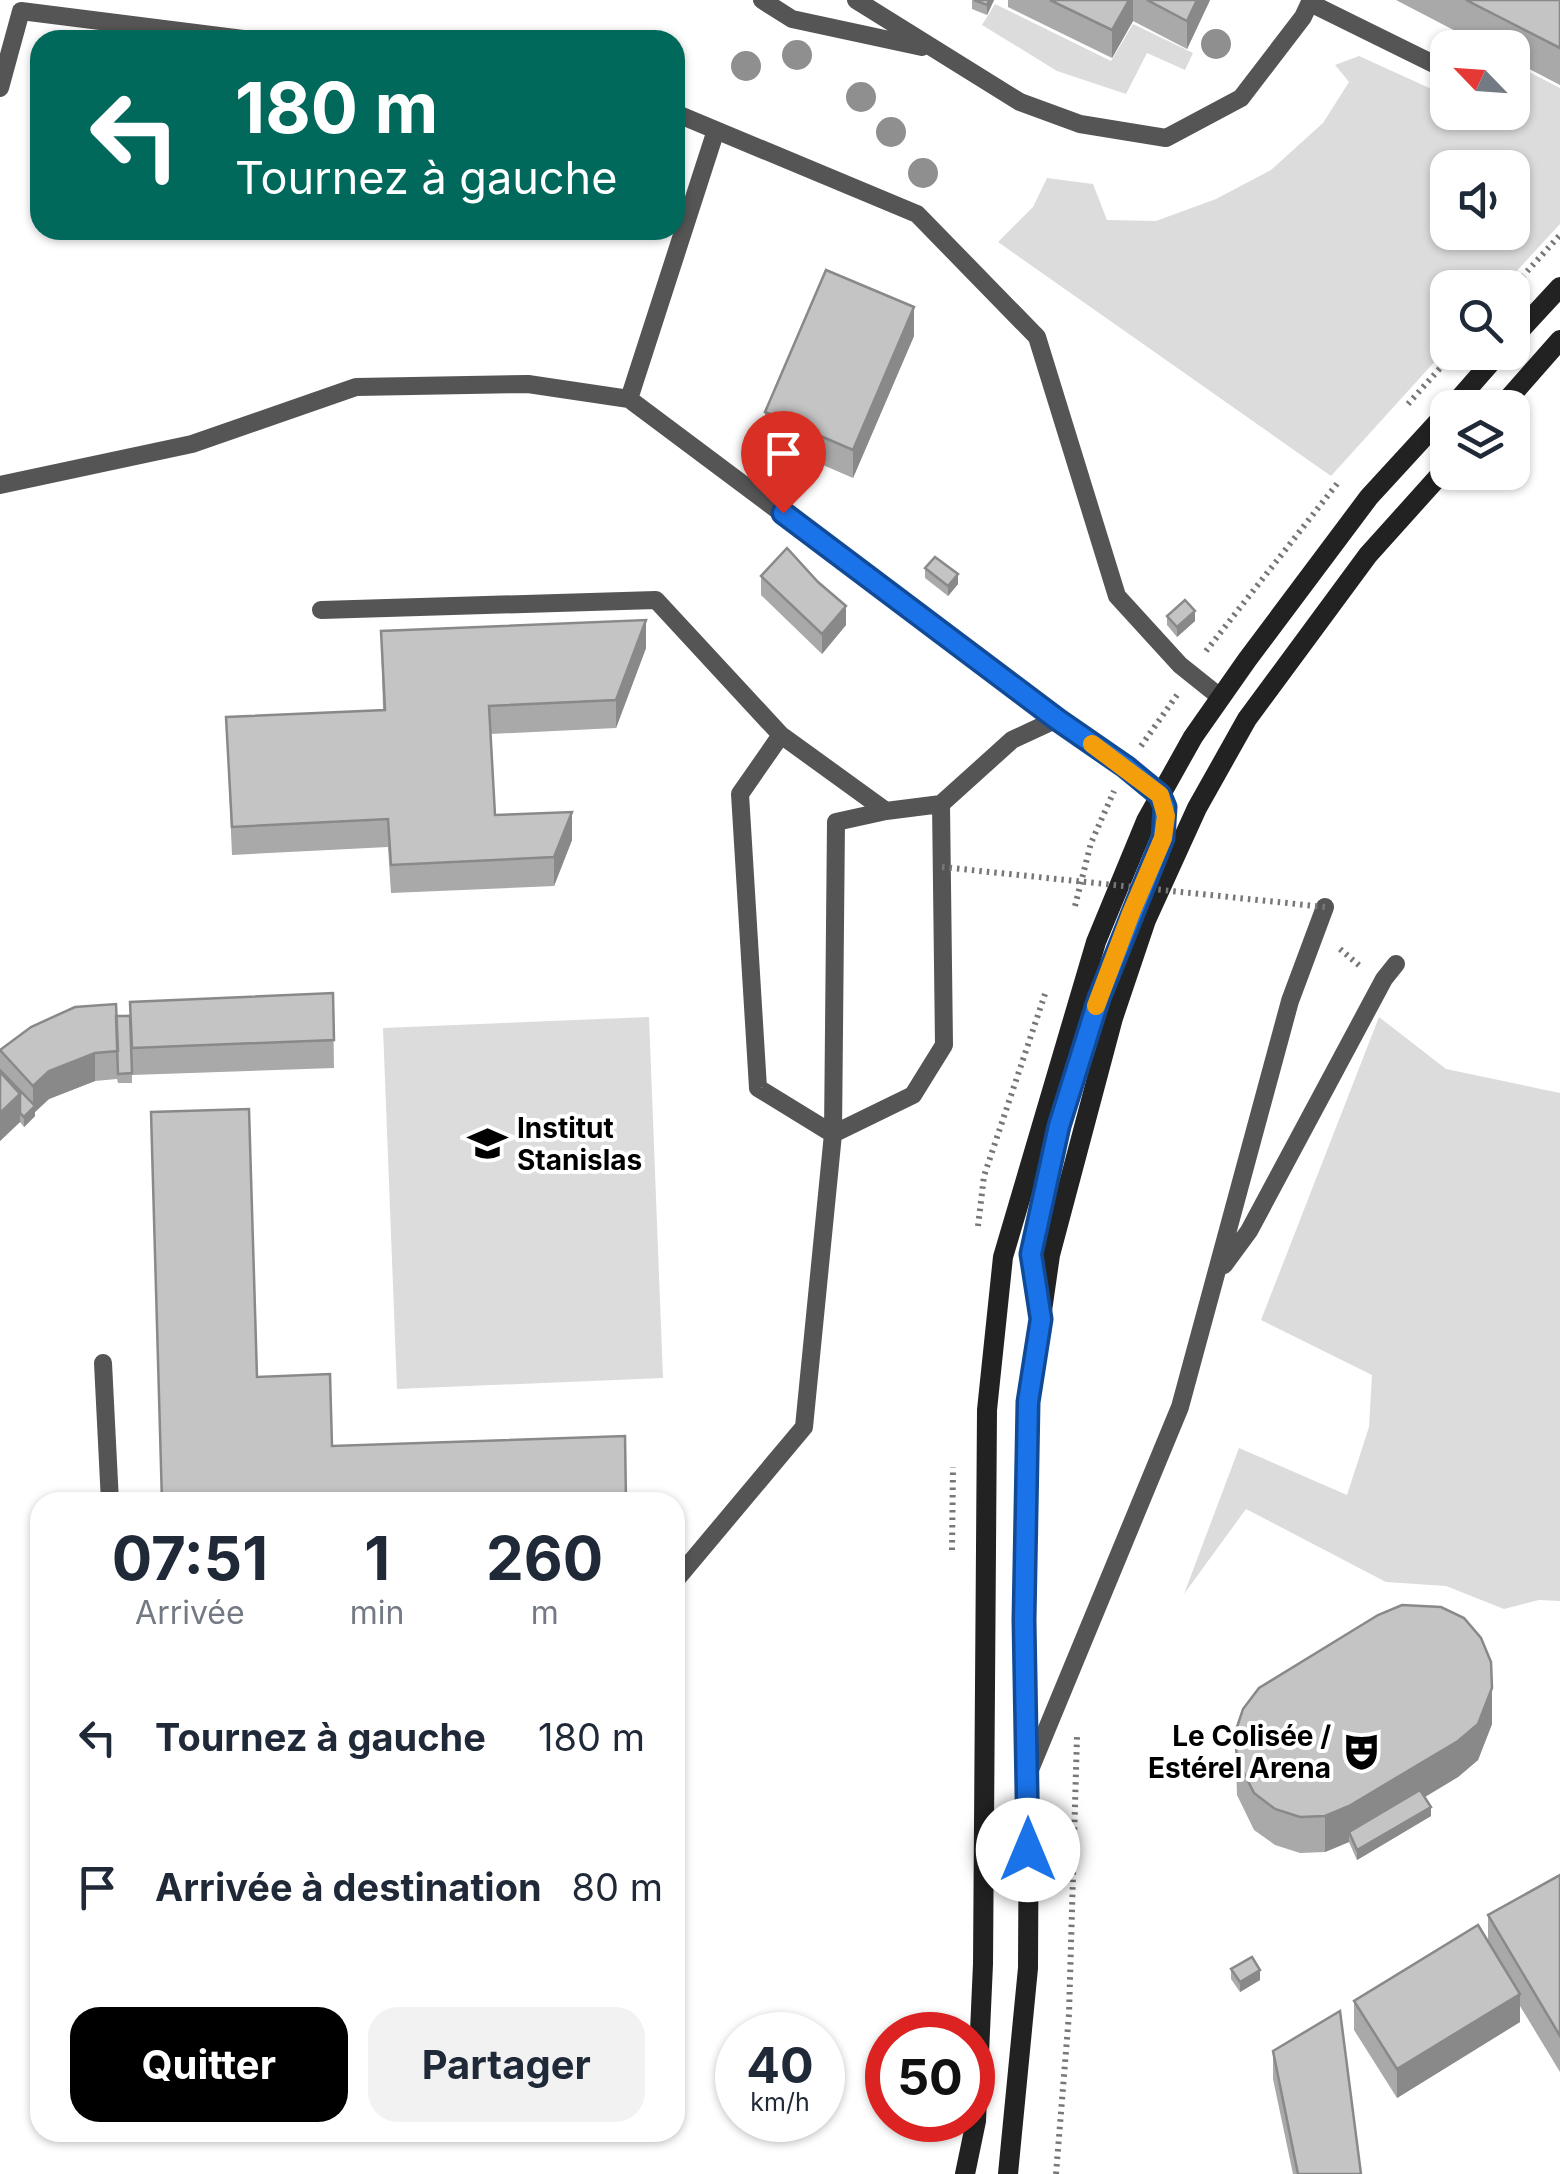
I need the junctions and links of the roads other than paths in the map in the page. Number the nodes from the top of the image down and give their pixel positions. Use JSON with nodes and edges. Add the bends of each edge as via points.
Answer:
{"nodes":[{"id":1,"x":762,"y":0,"type":"edge"},
{"id":2,"x":856,"y":0,"type":"edge"},
{"id":3,"x":1310,"y":1,"type":"edge"},
{"id":4,"x":172,"y":30,"type":"edge"},
{"id":5,"x":937,"y":51,"type":"junction"},
{"id":6,"x":1430,"y":61,"type":"edge"},
{"id":7,"x":0,"y":88,"type":"edge"},
{"id":8,"x":685,"y":117,"type":"edge"},
{"id":9,"x":716,"y":130,"type":"junction"},
{"id":10,"x":685,"y":226,"type":"edge"},
{"id":11,"x":681,"y":240,"type":"edge"},
{"id":12,"x":1560,"y":287,"type":"edge"},
{"id":13,"x":1530,"y":320,"type":"edge"},
{"id":14,"x":1560,"y":340,"type":"edge"},
{"id":15,"x":1484,"y":370,"type":"edge"},
{"id":16,"x":1466,"y":390,"type":"edge"},
{"id":17,"x":1516,"y":390,"type":"edge"},
{"id":18,"x":629,"y":400,"type":"junction"},
{"id":19,"x":1430,"y":430,"type":"edge"},
{"id":20,"x":0,"y":485,"type":"edge"},
{"id":21,"x":1430,"y":486,"type":"edge"},
{"id":22,"x":321,"y":610,"type":"dead end"},
{"id":23,"x":1220,"y":697,"type":"junction"},
{"id":24,"x":1058,"y":720,"type":"junction"},
{"id":25,"x":781,"y":735,"type":"junction"},
{"id":26,"x":1160,"y":795,"type":"junction"},
{"id":27,"x":942,"y":804,"type":"junction"},
{"id":28,"x":886,"y":811,"type":"junction"},
{"id":29,"x":1328,"y":914,"type":"road end"},
{"id":30,"x":1396,"y":964,"type":"dead end"},
{"id":31,"x":833,"y":1134,"type":"junction"},
{"id":32,"x":1218,"y":1274,"type":"junction"},
{"id":33,"x":1041,"y":1319,"type":"junction"},
{"id":34,"x":103,"y":1363,"type":"dead end"},
{"id":35,"x":109,"y":1492,"type":"edge"},
{"id":36,"x":685,"y":1569,"type":"edge"},
{"id":37,"x":1029,"y":1772,"type":"junction"},
{"id":38,"x":966,"y":2174,"type":"edge"},
{"id":39,"x":1008,"y":2174,"type":"edge"}],
"edges":[{"from":1,"to":5,"type":"lane","via":[[792,18]]},
{"from":2,"to":5,"type":"lane"},
{"from":3,"to":5,"type":"lane","via":[[1241,98],[1166,138],[1080,124],[1020,102]]},
{"from":3,"to":6,"type":"lane"},
{"from":4,"to":7,"type":"lane","via":[[21,11]]},
{"from":8,"to":9,"type":"lane"},
{"from":9,"to":10,"type":"lane"},
{"from":9,"to":23,"type":"lane","via":[[917,214],[1037,336],[1118,596]]},
{"from":11,"to":18,"type":"lane"},
{"from":12,"to":13,"type":"main road"},
{"from":14,"to":17,"type":"main road"},
{"from":15,"to":16,"type":"main road"},
{"from":18,"to":20,"type":"lane","via":[[528,384],[356,387],[192,444]]},
{"from":18,"to":24,"type":"lane"},
{"from":19,"to":23,"type":"main road","via":[[1369,498]]},
{"from":21,"to":33,"type":"main road","via":[[1368,555],[1248,718],[1197,808],[1146,920],[1113,1018],[1050,1254]]},
{"from":22,"to":25,"type":"lane","via":[[656,600]]},
{"from":23,"to":26,"type":"main road"},
{"from":24,"to":26,"type":"lane"},
{"from":24,"to":27,"type":"lane","via":[[1012,740]]},
{"from":25,"to":28,"type":"lane"},
{"from":25,"to":31,"type":"lane","via":[[740,794],[758,1088]]},
{"from":26,"to":33,"type":"lane","via":[[1163,838],[1099,998],[1059,1126],[1031,1254]]},
{"from":26,"to":38,"type":"main road","via":[[1096,942],[1003,1257],[987,1410],[982,1964],[976,2121]]},
{"from":27,"to":28,"type":"lane"},
{"from":27,"to":31,"type":"lane","via":[[944,1045],[913,1094]]},
{"from":28,"to":31,"type":"lane","via":[[836,822]]},
{"from":29,"to":32,"type":"lane","via":[[1290,1000]]},
{"from":30,"to":32,"type":"lane"},
{"from":31,"to":36,"type":"lane","via":[[804,1426]]},
{"from":32,"to":37,"type":"lane","via":[[1180,1406]]},
{"from":33,"to":37,"type":"main road","via":[[1028,1402]]},
{"from":34,"to":35,"type":"lane"},
{"from":37,"to":39,"type":"main road","via":[[1028,1968]]}]}
